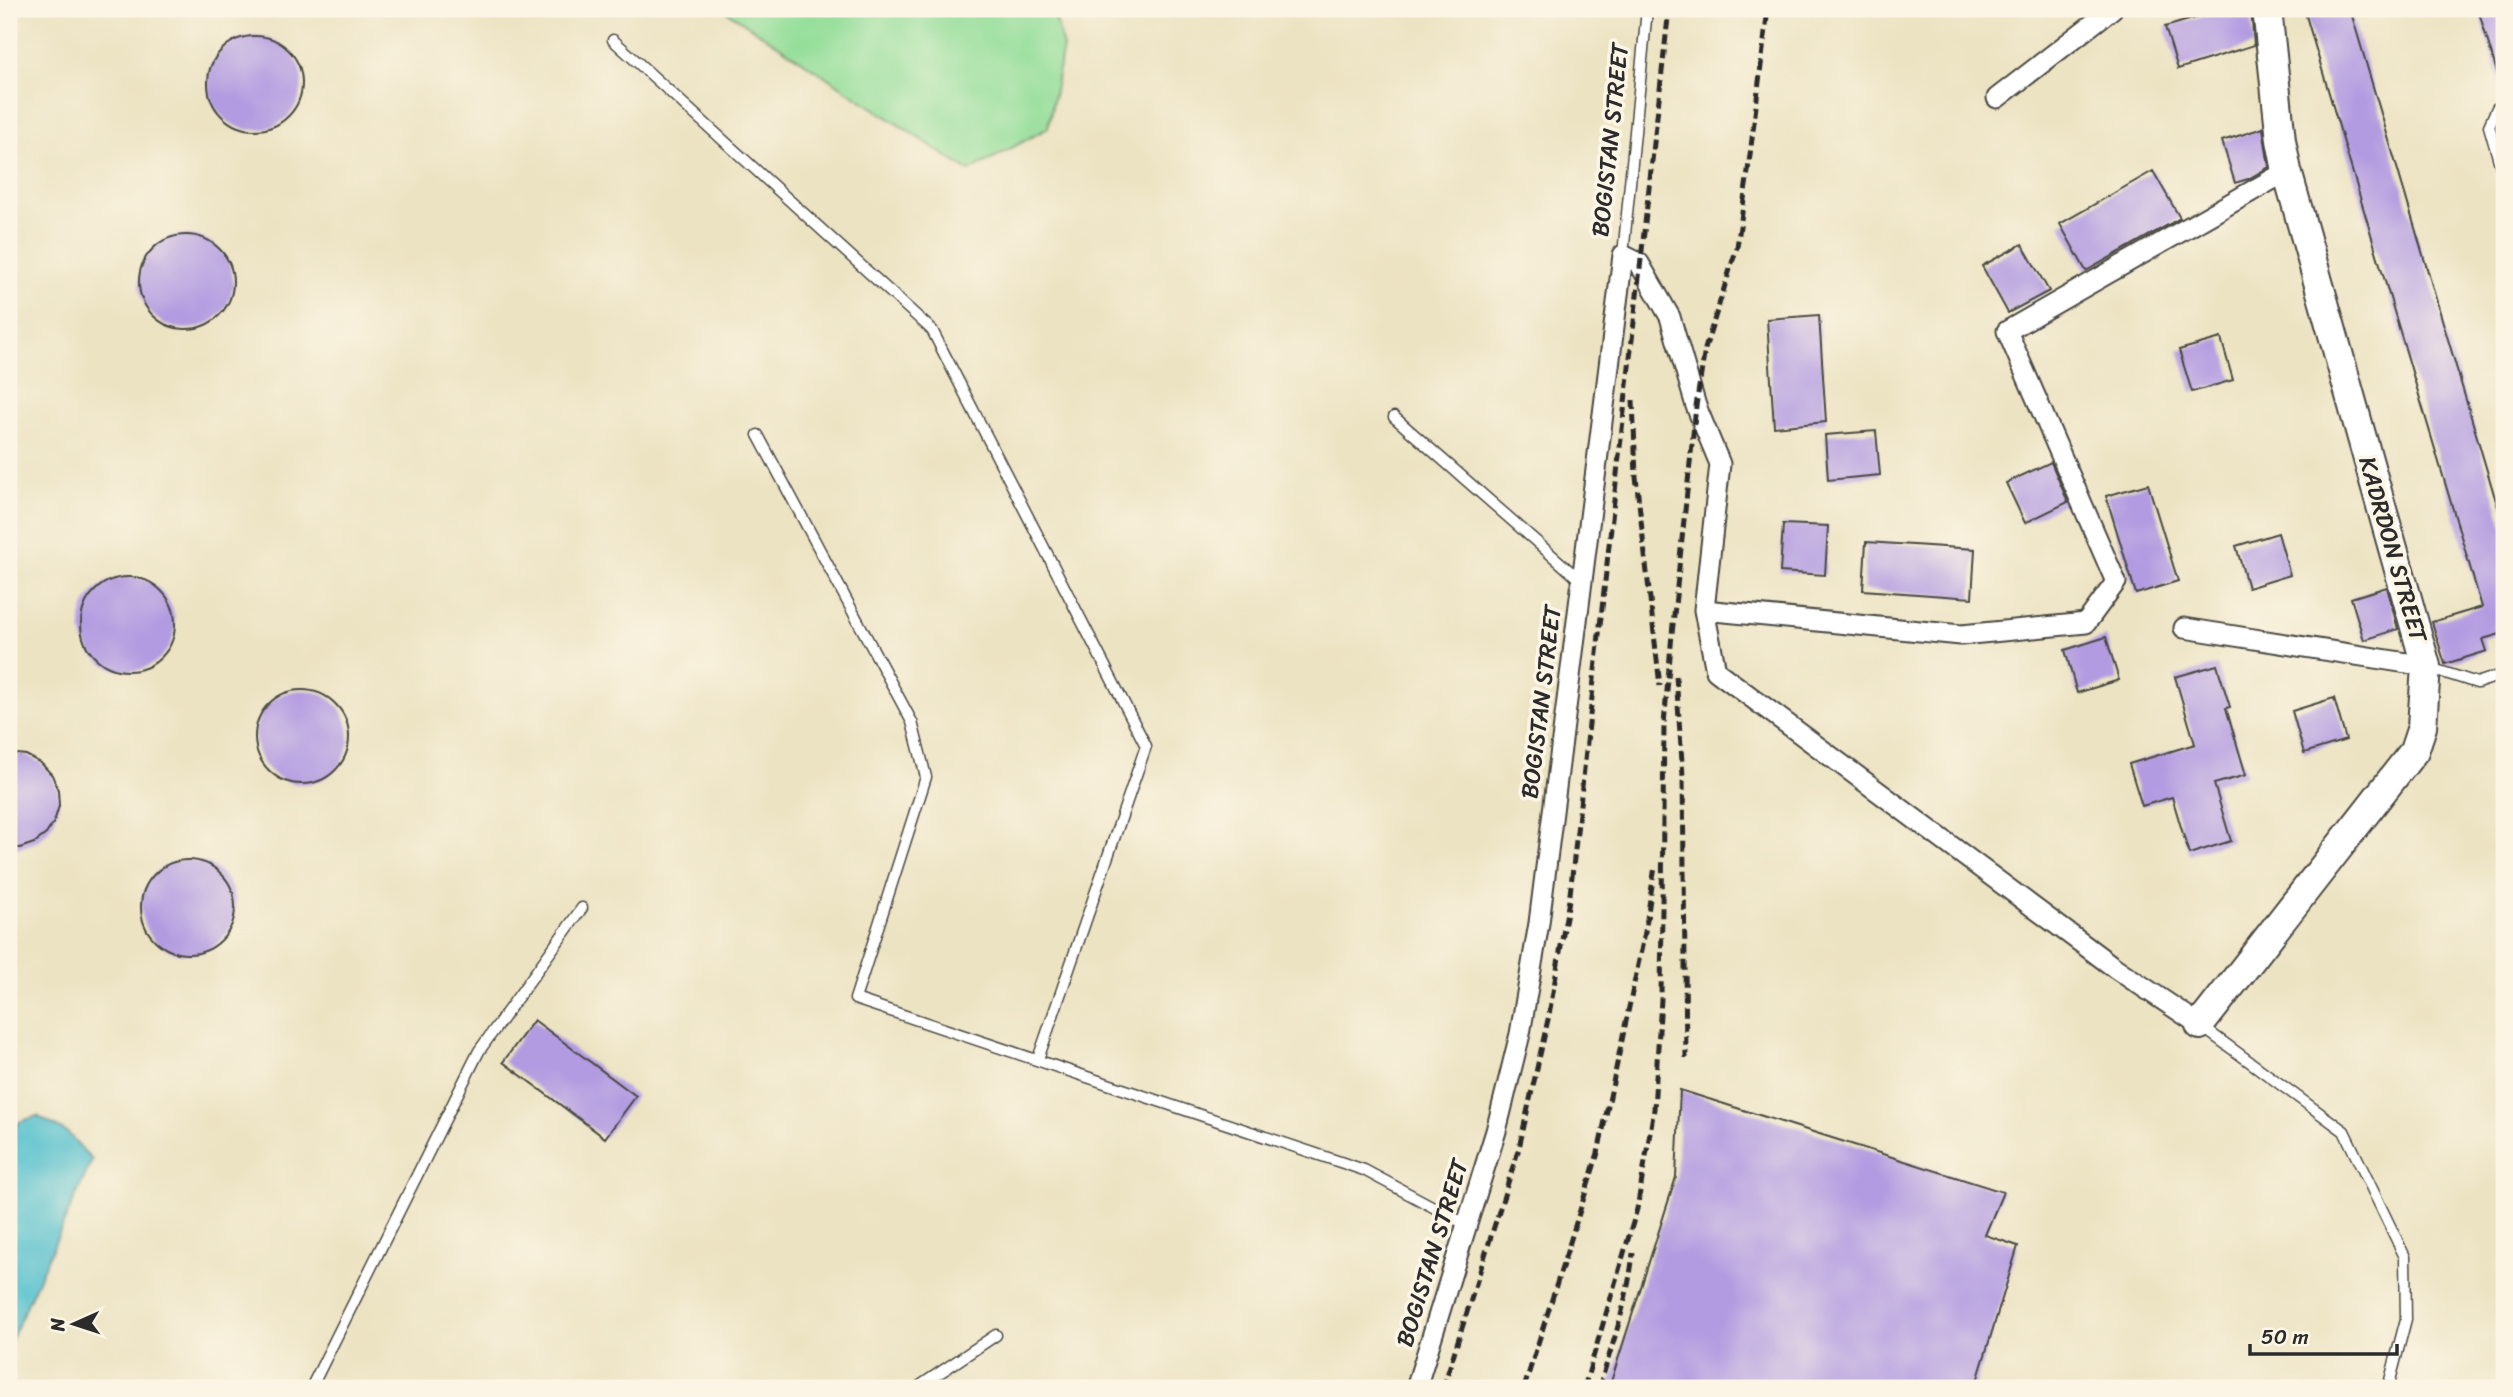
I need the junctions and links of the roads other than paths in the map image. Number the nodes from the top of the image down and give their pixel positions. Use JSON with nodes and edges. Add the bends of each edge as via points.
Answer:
{"nodes":[{"id":1,"x":1647,"y":9,"type":"edge"},
{"id":2,"x":2112,"y":9,"type":"edge"},
{"id":3,"x":2267,"y":9,"type":"edge"},
{"id":4,"x":613,"y":40,"type":"dead end"},
{"id":5,"x":1997,"y":98,"type":"dead end"},
{"id":6,"x":2504,"y":105,"type":"edge"},
{"id":7,"x":2287,"y":171,"type":"junction"},
{"id":8,"x":2504,"y":178,"type":"edge"},
{"id":9,"x":1623,"y":255,"type":"junction"},
{"id":10,"x":1394,"y":417,"type":"dead end"},
{"id":11,"x":758,"y":435,"type":"dead end"},
{"id":12,"x":1580,"y":580,"type":"junction"},
{"id":13,"x":1704,"y":610,"type":"junction"},
{"id":14,"x":2184,"y":628,"type":"dead end"},
{"id":15,"x":2426,"y":666,"type":"junction"},
{"id":16,"x":2504,"y":674,"type":"edge"},
{"id":17,"x":582,"y":908,"type":"dead end"},
{"id":18,"x":2200,"y":1025,"type":"junction"},
{"id":19,"x":1038,"y":1059,"type":"junction"},
{"id":20,"x":1466,"y":1224,"type":"junction"},
{"id":21,"x":996,"y":1335,"type":"dead end"},
{"id":22,"x":311,"y":1388,"type":"edge"},
{"id":23,"x":917,"y":1388,"type":"edge"},
{"id":24,"x":1416,"y":1388,"type":"edge"},
{"id":25,"x":2388,"y":1388,"type":"edge"}],
"edges":[{"from":1,"to":9,"type":"lane","name":"BOGISTAN STREET"},
{"from":2,"to":5,"type":"street"},
{"from":3,"to":7,"type":"street","name":"KADRDON STREET"},
{"from":4,"to":19,"type":"lane","via":[[932,330],[1146,746]]},
{"from":6,"to":8,"type":"lane","via":[[2497,108],[2489,126]]},
{"from":7,"to":13,"type":"street","via":[[2007,331],[2116,582],[2086,623],[1961,635]]},
{"from":7,"to":15,"type":"street","name":"KADRDON STREET"},
{"from":9,"to":12,"type":"street","name":"BOGISTAN STREET"},
{"from":9,"to":13,"type":"street","via":[[1639,262],[1670,317],[1696,406],[1720,464]]},
{"from":10,"to":12,"type":"lane"},
{"from":11,"to":19,"type":"lane","via":[[912,722],[926,777],[855,999]]},
{"from":12,"to":20,"type":"street","name":"BOGISTAN STREET","via":[[1520,1034]]},
{"from":13,"to":18,"type":"street","via":[[1717,671],[2115,968]]},
{"from":14,"to":15,"type":"street"},
{"from":15,"to":16,"type":"lane","via":[[2477,683]]},
{"from":15,"to":18,"type":"street","name":"KADRDON STREET","via":[[2422,727],[2414,751]]},
{"from":17,"to":22,"type":"lane","via":[[479,1051]]},
{"from":18,"to":25,"type":"lane","via":[[2344,1131],[2405,1257],[2406,1319]]},
{"from":19,"to":20,"type":"lane","via":[[1364,1170]]},
{"from":20,"to":24,"type":"street","name":"BOGISTAN STREET"},
{"from":21,"to":23,"type":"lane"}]}
